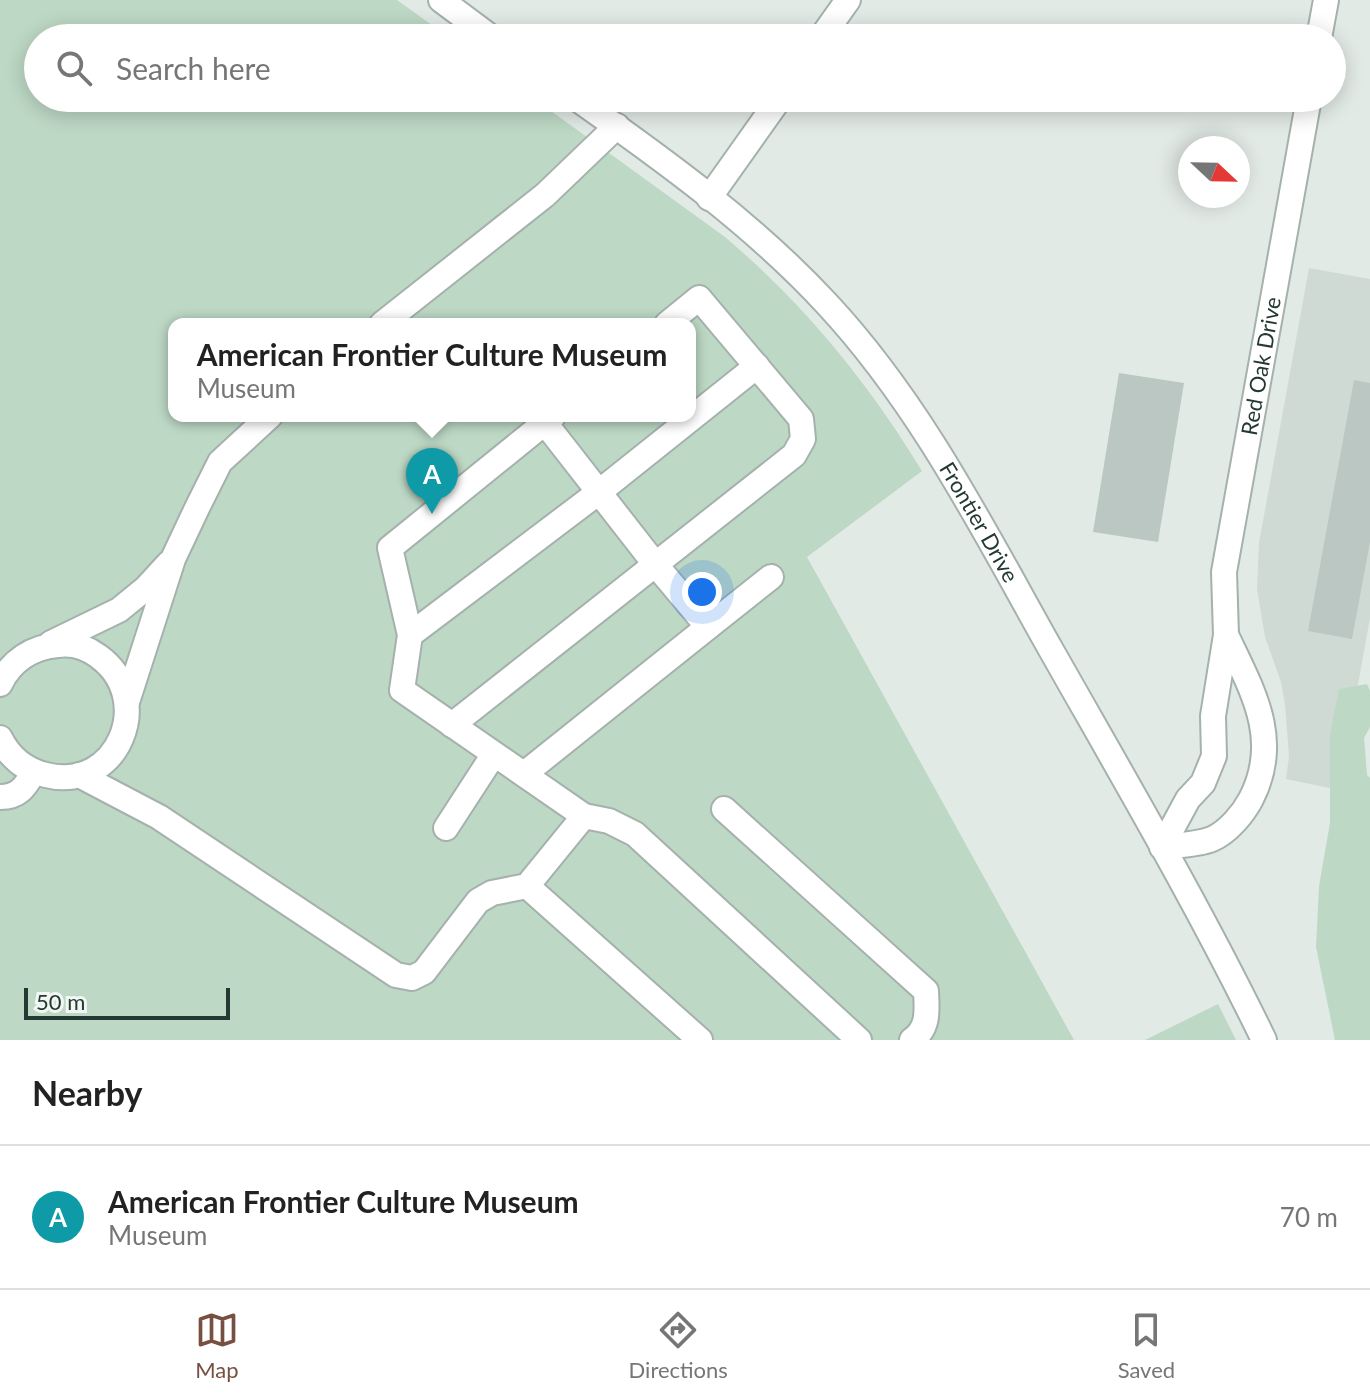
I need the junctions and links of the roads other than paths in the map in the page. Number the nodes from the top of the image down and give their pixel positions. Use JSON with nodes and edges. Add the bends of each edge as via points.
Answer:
{"nodes":[{"id":1,"x":441,"y":0,"type":"edge"},
{"id":2,"x":848,"y":0,"type":"edge"},
{"id":3,"x":1326,"y":0,"type":"edge"},
{"id":4,"x":473,"y":24,"type":"edge"},
{"id":5,"x":831,"y":24,"type":"edge"},
{"id":6,"x":1322,"y":24,"type":"edge"},
{"id":7,"x":596,"y":112,"type":"edge"},
{"id":8,"x":770,"y":112,"type":"edge"},
{"id":9,"x":1306,"y":112,"type":"edge"},
{"id":10,"x":617,"y":126,"type":"junction"},
{"id":11,"x":709,"y":198,"type":"junction"},
{"id":12,"x":390,"y":318,"type":"edge"},
{"id":13,"x":674,"y":318,"type":"edge"},
{"id":14,"x":757,"y":366,"type":"junction"},
{"id":15,"x":696,"y":415,"type":"edge"},
{"id":16,"x":263,"y":422,"type":"edge"},
{"id":17,"x":545,"y":422,"type":"edge"},
{"id":18,"x":551,"y":422,"type":"edge"},
{"id":19,"x":687,"y":422,"type":"edge"},
{"id":20,"x":599,"y":492,"type":"junction"},
{"id":21,"x":173,"y":559,"type":"junction"},
{"id":22,"x":655,"y":564,"type":"junction"},
{"id":23,"x":771,"y":577,"type":"dead end"},
{"id":24,"x":708,"y":627,"type":"junction"},
{"id":25,"x":410,"y":635,"type":"junction"},
{"id":26,"x":1226,"y":635,"type":"junction"},
{"id":27,"x":44,"y":646,"type":"junction"},
{"id":28,"x":0,"y":684,"type":"edge"},
{"id":29,"x":127,"y":702,"type":"junction"},
{"id":30,"x":452,"y":725,"type":"junction"},
{"id":31,"x":0,"y":738,"type":"edge"},
{"id":32,"x":494,"y":754,"type":"junction"},
{"id":33,"x":34,"y":772,"type":"junction"},
{"id":34,"x":524,"y":774,"type":"junction"},
{"id":35,"x":79,"y":775,"type":"junction"},
{"id":36,"x":0,"y":797,"type":"edge"},
{"id":37,"x":724,"y":809,"type":"dead end"},
{"id":38,"x":584,"y":816,"type":"junction"},
{"id":39,"x":446,"y":828,"type":"dead end"},
{"id":40,"x":1162,"y":847,"type":"junction"},
{"id":41,"x":527,"y":886,"type":"junction"},
{"id":42,"x":700,"y":1040,"type":"edge"},
{"id":43,"x":859,"y":1040,"type":"edge"},
{"id":44,"x":912,"y":1040,"type":"edge"},
{"id":45,"x":1264,"y":1040,"type":"edge"}],
"edges":[{"from":1,"to":4,"type":"street"},
{"from":2,"to":5,"type":"street"},
{"from":3,"to":6,"type":"street"},
{"from":7,"to":10,"type":"street","name":"Frontier Drive"},
{"from":8,"to":11,"type":"street"},
{"from":9,"to":26,"type":"street","name":"Red Oak Drive","via":[[1224,572]]},
{"from":10,"to":11,"type":"street","name":"Frontier Drive"},
{"from":10,"to":12,"type":"street","via":[[545,195]]},
{"from":11,"to":40,"type":"street","name":"Frontier Drive","via":[[795,272],[897,389],[940,454]]},
{"from":13,"to":14,"type":"street","via":[[699,298]]},
{"from":14,"to":15,"type":"street"},
{"from":14,"to":22,"type":"street","via":[[801,419],[803,439],[794,455]]},
{"from":16,"to":21,"type":"street","via":[[220,462]]},
{"from":17,"to":25,"type":"street","via":[[390,548]]},
{"from":18,"to":20,"type":"street"},
{"from":19,"to":20,"type":"street"},
{"from":20,"to":22,"type":"street"},
{"from":20,"to":25,"type":"street"},
{"from":21,"to":27,"type":"street","via":[[119,610]]},
{"from":21,"to":29,"type":"street"},
{"from":22,"to":24,"type":"street"},
{"from":22,"to":30,"type":"street"},
{"from":23,"to":24,"type":"street"},
{"from":24,"to":34,"type":"street"},
{"from":25,"to":30,"type":"street","via":[[402,690]]},
{"from":26,"to":40,"type":"street","name":"Red Oak Drive","via":[[1210,770]]},
{"from":26,"to":40,"type":"street","name":"Red Oak Drive","via":[[1259,706],[1264,733],[1259,783],[1246,807],[1212,839]]},
{"from":27,"to":28,"type":"street","via":[[23,655]]},
{"from":27,"to":29,"type":"street","via":[[90,650],[109,663]]},
{"from":29,"to":35,"type":"street","via":[[126,727],[116,748],[100,765]]},
{"from":30,"to":32,"type":"street"},
{"from":31,"to":33,"type":"street","via":[[18,762]]},
{"from":32,"to":34,"type":"street"},
{"from":32,"to":39,"type":"street"},
{"from":33,"to":35,"type":"street"},
{"from":33,"to":36,"type":"street","via":[[22,791]]},
{"from":34,"to":38,"type":"street"},
{"from":35,"to":41,"type":"street","via":[[159,817],[404,978],[424,972],[478,901]]},
{"from":37,"to":44,"type":"street","via":[[926,991],[928,1020]]},
{"from":38,"to":41,"type":"street"},
{"from":38,"to":43,"type":"street","via":[[635,834]]},
{"from":40,"to":45,"type":"street","name":"Frontier Drive"},
{"from":41,"to":42,"type":"street"}]}
